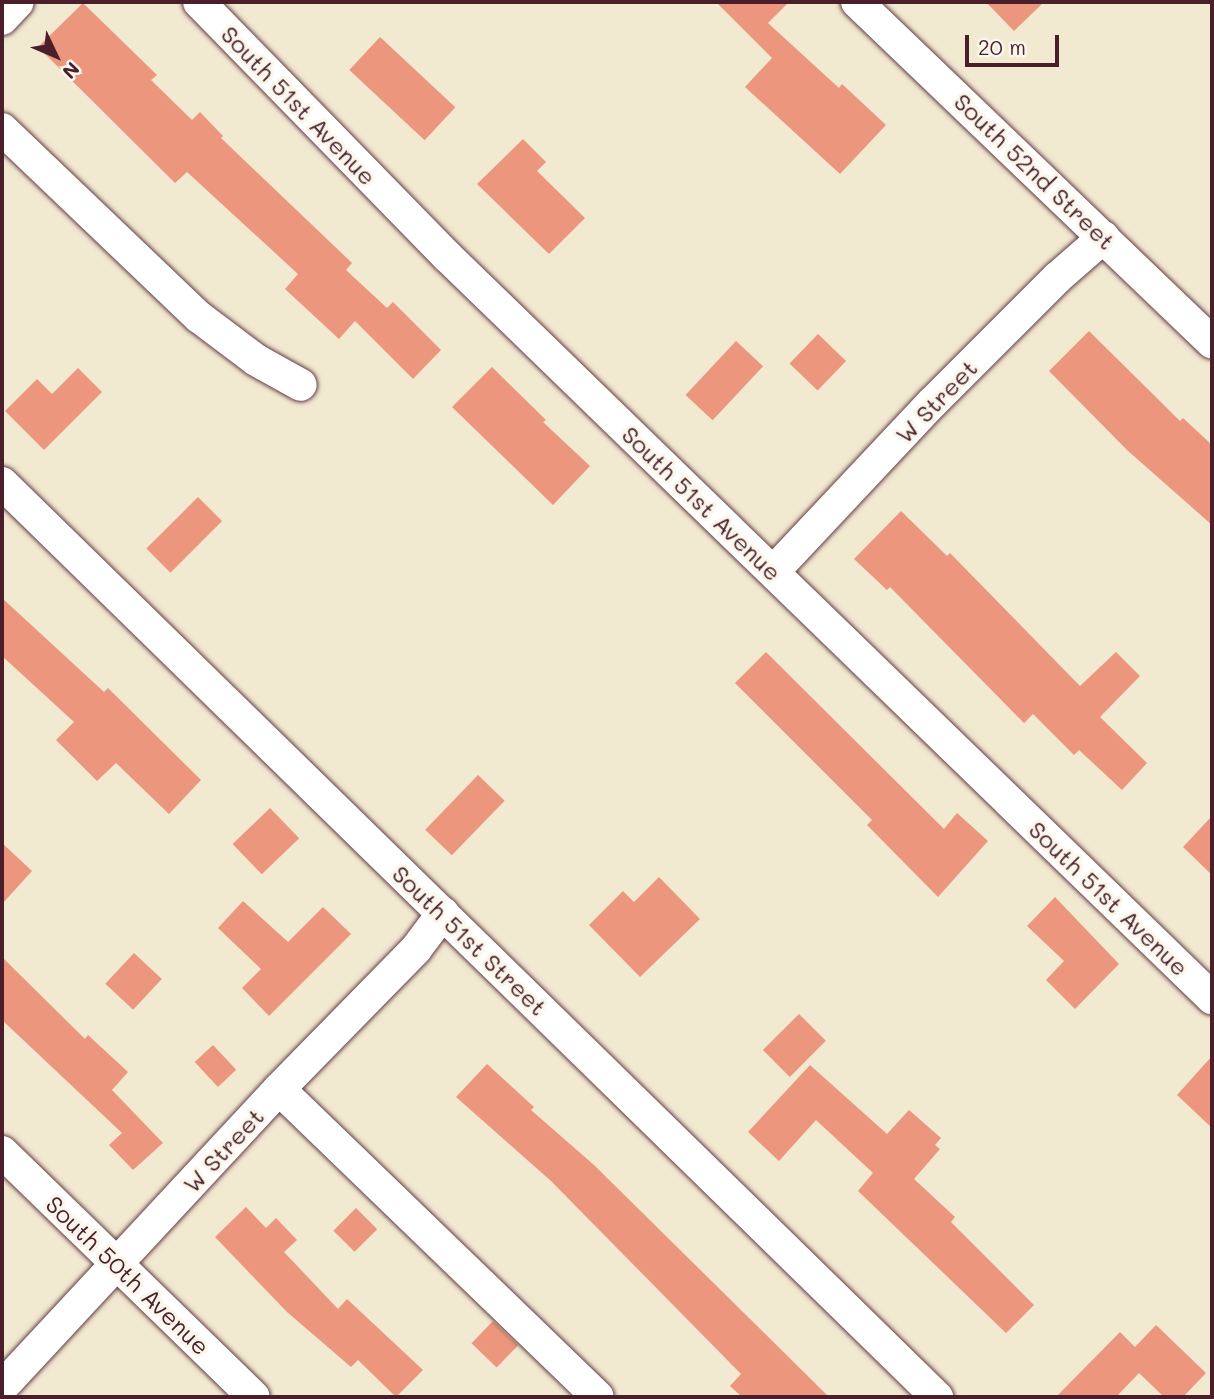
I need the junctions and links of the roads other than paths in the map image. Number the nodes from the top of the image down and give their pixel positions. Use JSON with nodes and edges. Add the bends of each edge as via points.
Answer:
{"nodes":[{"id":1,"x":18,"y":2,"type":"edge"},
{"id":2,"x":199,"y":2,"type":"edge"},
{"id":3,"x":857,"y":2,"type":"edge"},
{"id":4,"x":2,"y":19,"type":"edge"},
{"id":5,"x":2,"y":129,"type":"edge"},
{"id":6,"x":1104,"y":237,"type":"junction"},
{"id":7,"x":1212,"y":342,"type":"edge"},
{"id":8,"x":301,"y":385,"type":"dead end"},
{"id":9,"x":2,"y":483,"type":"edge"},
{"id":10,"x":774,"y":571,"type":"junction"},
{"id":11,"x":443,"y":914,"type":"junction"},
{"id":12,"x":1212,"y":998,"type":"edge"},
{"id":13,"x":279,"y":1089,"type":"junction"},
{"id":14,"x":2,"y":1152,"type":"edge"},
{"id":15,"x":118,"y":1265,"type":"junction"},
{"id":16,"x":2,"y":1387,"type":"edge"},
{"id":17,"x":254,"y":1397,"type":"edge"},
{"id":18,"x":598,"y":1397,"type":"edge"},
{"id":19,"x":937,"y":1397,"type":"edge"}],
"edges":[{"from":1,"to":4,"type":"street"},
{"from":2,"to":10,"type":"street","name":"South 51st Avenue","via":[[457,265]]},
{"from":3,"to":6,"type":"street","name":"South 52nd Street"},
{"from":5,"to":8,"type":"street","via":[[199,317],[256,360]]},
{"from":6,"to":7,"type":"street","name":"South 52nd Street"},
{"from":6,"to":10,"type":"street","name":"W Street","via":[[932,403]]},
{"from":9,"to":11,"type":"street","name":"South 51st Street"},
{"from":10,"to":12,"type":"street","name":"South 51st Avenue"},
{"from":11,"to":13,"type":"street","name":"W Street","via":[[416,949]]},
{"from":11,"to":19,"type":"street","name":"South 51st Street"},
{"from":13,"to":15,"type":"street","name":"W Street"},
{"from":13,"to":18,"type":"street"},
{"from":14,"to":15,"type":"street","name":"South 50th Avenue"},
{"from":15,"to":16,"type":"street","name":"W Street"},
{"from":15,"to":17,"type":"street","name":"South 50th Avenue"}]}
